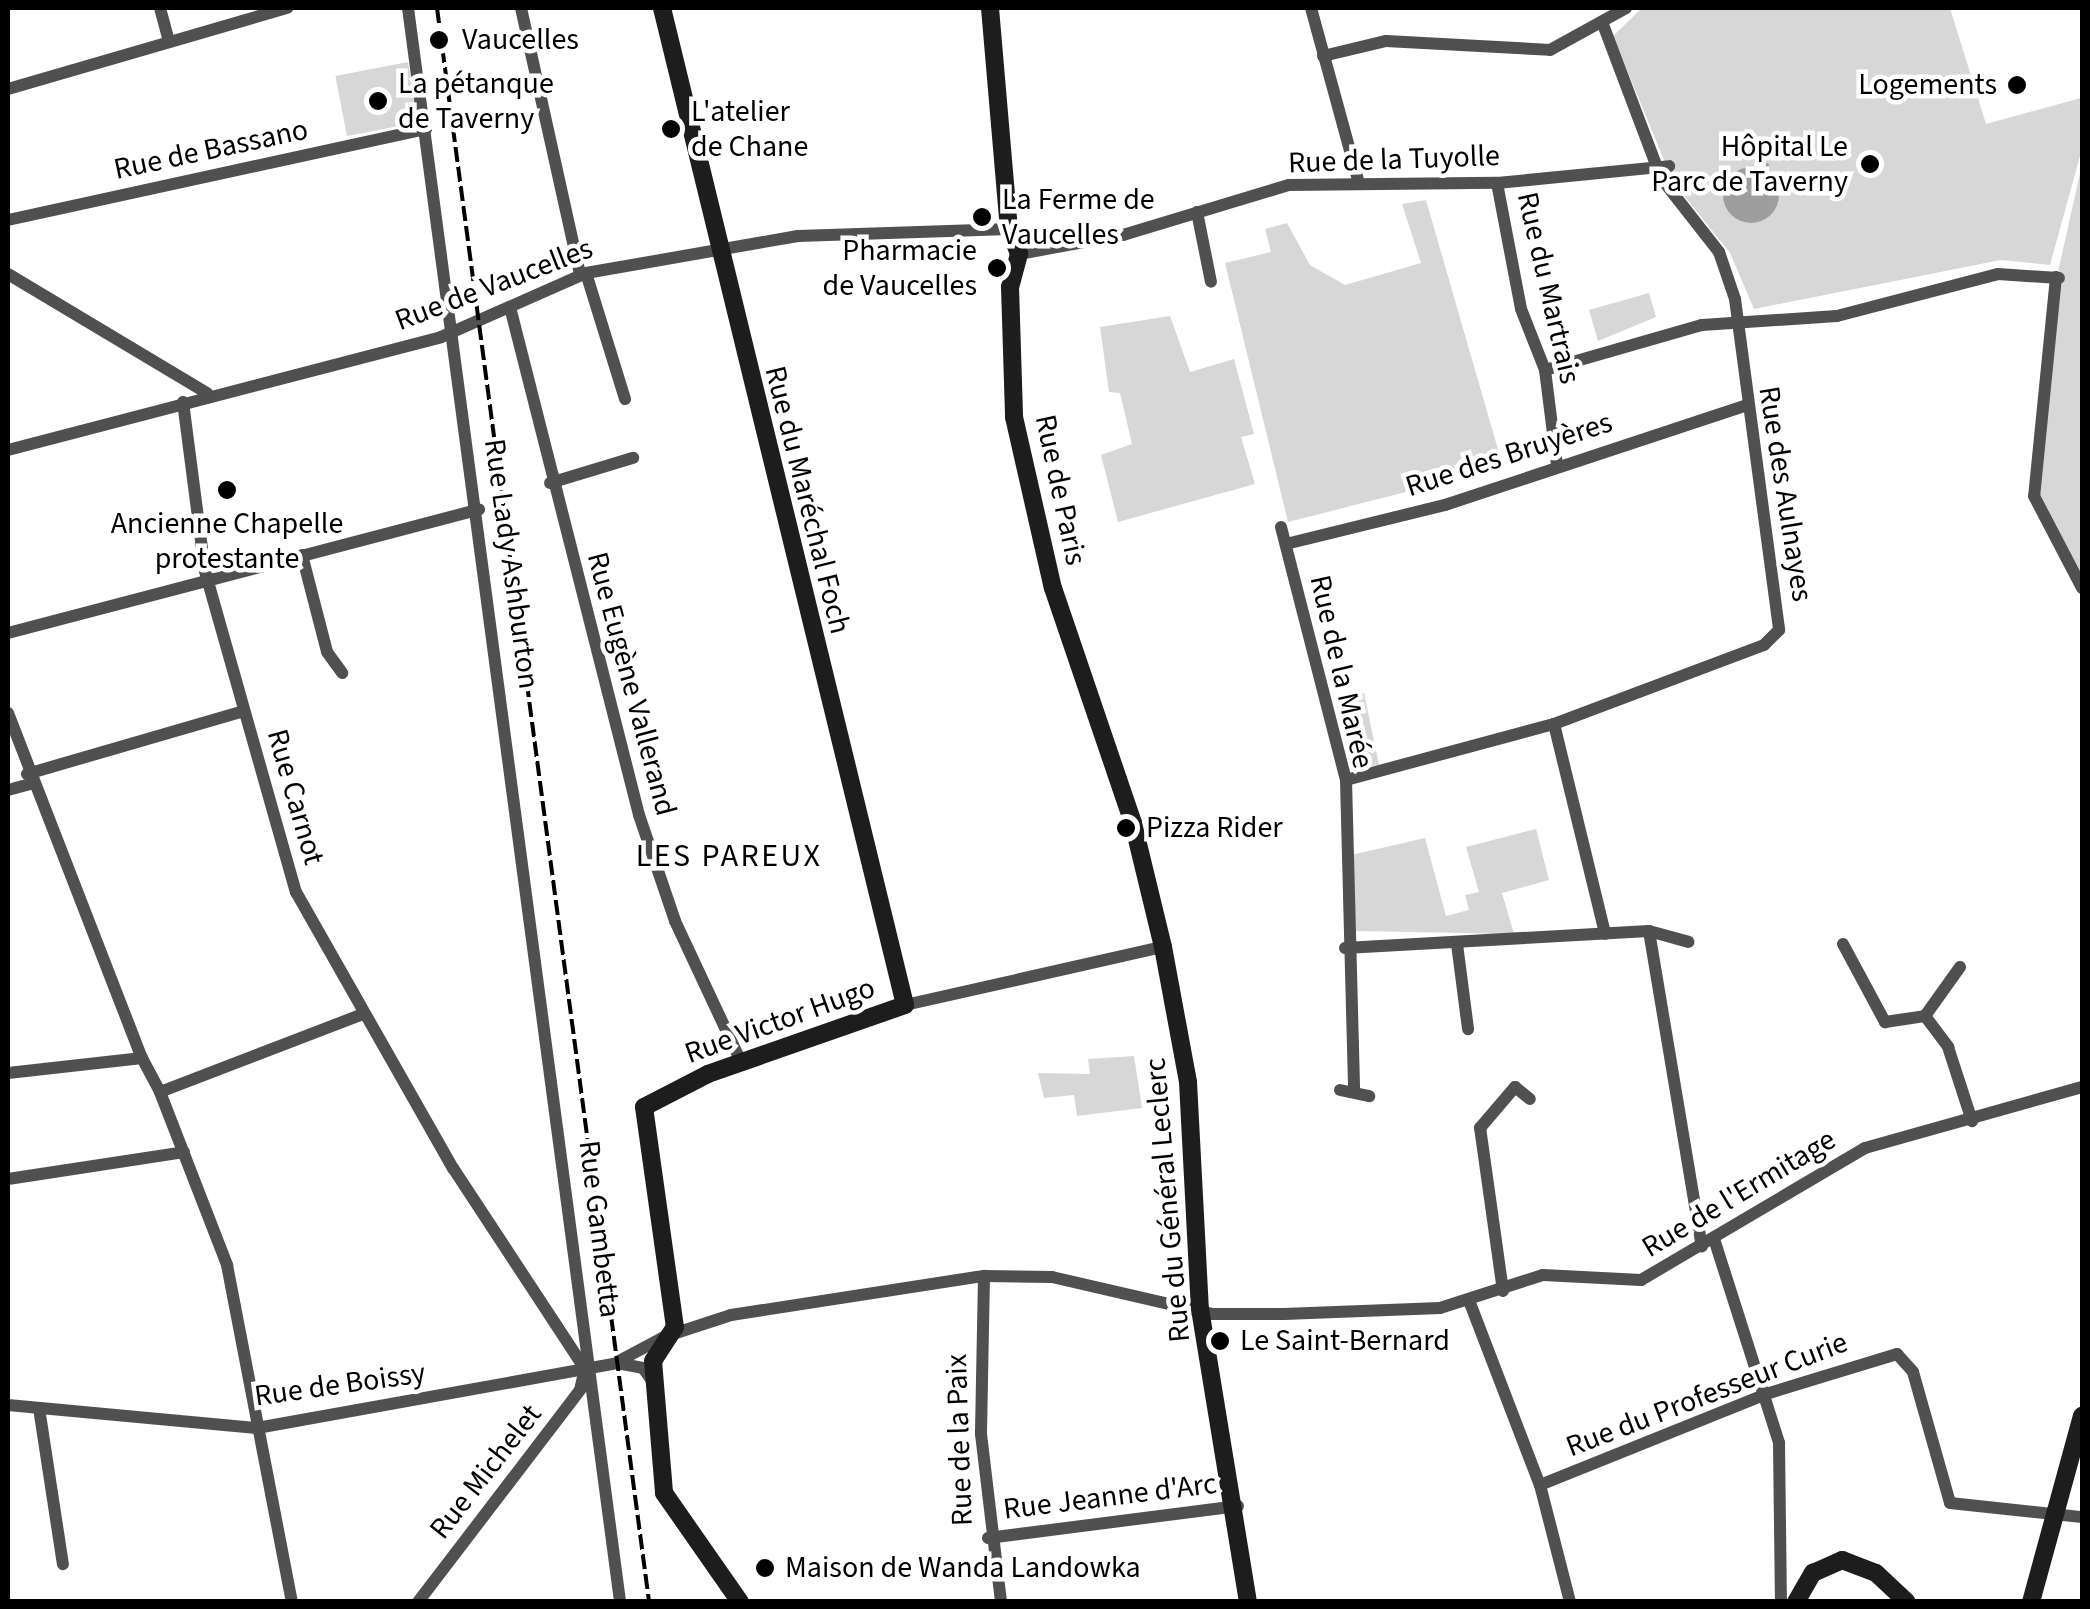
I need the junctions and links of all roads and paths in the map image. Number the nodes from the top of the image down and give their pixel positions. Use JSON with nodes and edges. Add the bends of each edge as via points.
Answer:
{"nodes":[{"id":1,"x":160,"y":8,"type":"edge"},
{"id":2,"x":287,"y":8,"type":"edge"},
{"id":3,"x":408,"y":8,"type":"edge"},
{"id":4,"x":521,"y":8,"type":"edge"},
{"id":5,"x":662,"y":8,"type":"edge"},
{"id":6,"x":990,"y":8,"type":"edge"},
{"id":7,"x":1311,"y":8,"type":"edge"},
{"id":8,"x":1626,"y":8,"type":"edge"},
{"id":9,"x":1604,"y":28,"type":"junction"},
{"id":10,"x":169,"y":42,"type":"junction"},
{"id":11,"x":1324,"y":56,"type":"junction"},
{"id":12,"x":8,"y":89,"type":"edge"},
{"id":13,"x":426,"y":130,"type":"junction"},
{"id":14,"x":1664,"y":167,"type":"junction"},
{"id":15,"x":1359,"y":183,"type":"junction"},
{"id":16,"x":1497,"y":184,"type":"junction"},
{"id":17,"x":1197,"y":212,"type":"junction"},
{"id":18,"x":8,"y":220,"type":"edge"},
{"id":19,"x":1008,"y":230,"type":"junction"},
{"id":20,"x":714,"y":245,"type":"junction"},
{"id":21,"x":1019,"y":254,"type":"junction"},
{"id":22,"x":8,"y":274,"type":"edge"},
{"id":23,"x":583,"y":274,"type":"junction"},
{"id":24,"x":1211,"y":282,"type":"dead end"},
{"id":25,"x":510,"y":307,"type":"junction"},
{"id":26,"x":1738,"y":322,"type":"junction"},
{"id":27,"x":454,"y":330,"type":"junction"},
{"id":28,"x":1546,"y":370,"type":"junction"},
{"id":29,"x":206,"y":393,"type":"junction"},
{"id":30,"x":624,"y":399,"type":"dead end"},
{"id":31,"x":183,"y":402,"type":"junction"},
{"id":32,"x":1745,"y":406,"type":"junction"},
{"id":33,"x":8,"y":450,"type":"edge"},
{"id":34,"x":634,"y":458,"type":"dead end"},
{"id":35,"x":1557,"y":465,"type":"junction"},
{"id":36,"x":550,"y":483,"type":"junction"},
{"id":37,"x":479,"y":509,"type":"junction"},
{"id":38,"x":1281,"y":527,"type":"dead end"},
{"id":39,"x":1286,"y":544,"type":"junction"},
{"id":40,"x":302,"y":554,"type":"junction"},
{"id":41,"x":206,"y":575,"type":"junction"},
{"id":42,"x":2082,"y":588,"type":"edge"},
{"id":43,"x":8,"y":633,"type":"edge"},
{"id":44,"x":342,"y":673,"type":"dead end"},
{"id":45,"x":244,"y":711,"type":"junction"},
{"id":46,"x":8,"y":717,"type":"edge"},
{"id":47,"x":1554,"y":724,"type":"junction"},
{"id":48,"x":29,"y":779,"type":"junction"},
{"id":49,"x":1346,"y":780,"type":"junction"},
{"id":50,"x":8,"y":790,"type":"edge"},
{"id":51,"x":1649,"y":932,"type":"junction"},
{"id":52,"x":1605,"y":934,"type":"junction"},
{"id":53,"x":1689,"y":942,"type":"dead end"},
{"id":54,"x":1457,"y":944,"type":"junction"},
{"id":55,"x":1843,"y":944,"type":"dead end"},
{"id":56,"x":1163,"y":948,"type":"junction"},
{"id":57,"x":1345,"y":948,"type":"junction"},
{"id":58,"x":1960,"y":968,"type":"dead end"},
{"id":59,"x":1168,"y":972,"type":"joint"},
{"id":60,"x":905,"y":1005,"type":"junction"},
{"id":61,"x":361,"y":1014,"type":"junction"},
{"id":62,"x":1925,"y":1016,"type":"junction"},
{"id":63,"x":1468,"y":1029,"type":"dead end"},
{"id":64,"x":142,"y":1058,"type":"junction"},
{"id":65,"x":742,"y":1062,"type":"junction"},
{"id":66,"x":8,"y":1073,"type":"edge"},
{"id":67,"x":2082,"y":1086,"type":"edge"},
{"id":68,"x":160,"y":1092,"type":"junction"},
{"id":69,"x":1369,"y":1096,"type":"dead end"},
{"id":70,"x":1530,"y":1099,"type":"dead end"},
{"id":71,"x":2064,"y":1099,"type":"junction"},
{"id":72,"x":2082,"y":1102,"type":"edge"},
{"id":73,"x":1972,"y":1122,"type":"junction"},
{"id":74,"x":561,"y":1128,"type":"joint"},
{"id":75,"x":185,"y":1154,"type":"junction"},
{"id":76,"x":8,"y":1179,"type":"edge"},
{"id":77,"x":1709,"y":1245,"type":"junction"},
{"id":78,"x":984,"y":1276,"type":"junction"},
{"id":79,"x":1503,"y":1291,"type":"junction"},
{"id":80,"x":1470,"y":1303,"type":"junction"},
{"id":81,"x":1200,"y":1309,"type":"junction"},
{"id":82,"x":670,"y":1335,"type":"junction"},
{"id":83,"x":587,"y":1336,"type":"junction"},
{"id":84,"x":561,"y":1342,"type":"junction"},
{"id":85,"x":617,"y":1362,"type":"junction"},
{"id":86,"x":588,"y":1368,"type":"junction"},
{"id":87,"x":654,"y":1383,"type":"junction"},
{"id":88,"x":1766,"y":1394,"type":"junction"},
{"id":89,"x":8,"y":1405,"type":"edge"},
{"id":90,"x":39,"y":1408,"type":"junction"},
{"id":91,"x":2082,"y":1416,"type":"edge"},
{"id":92,"x":257,"y":1428,"type":"junction"},
{"id":93,"x":1540,"y":1485,"type":"junction"},
{"id":94,"x":1238,"y":1506,"type":"junction"},
{"id":95,"x":2052,"y":1517,"type":"junction"},
{"id":96,"x":2082,"y":1517,"type":"edge"},
{"id":97,"x":988,"y":1538,"type":"junction"},
{"id":98,"x":63,"y":1564,"type":"dead end"},
{"id":99,"x":292,"y":1602,"type":"edge"},
{"id":100,"x":418,"y":1602,"type":"edge"},
{"id":101,"x":620,"y":1602,"type":"edge"},
{"id":102,"x":740,"y":1602,"type":"edge"},
{"id":103,"x":1001,"y":1602,"type":"edge"},
{"id":104,"x":1248,"y":1602,"type":"edge"},
{"id":105,"x":1570,"y":1602,"type":"edge"},
{"id":106,"x":1781,"y":1602,"type":"edge"},
{"id":107,"x":1796,"y":1602,"type":"edge"},
{"id":108,"x":1907,"y":1602,"type":"edge"},
{"id":109,"x":2031,"y":1602,"type":"edge"}],
"edges":[{"from":1,"to":10,"type":"street"},
{"from":2,"to":10,"type":"street"},
{"from":3,"to":13,"type":"street","name":"Rue Lady Ashburton"},
{"from":4,"to":23,"type":"street"},
{"from":5,"to":20,"type":"street","name":"Rue du Maréchal Foch"},
{"from":6,"to":19,"type":"street"},
{"from":7,"to":11,"type":"street"},
{"from":8,"to":9,"type":"street"},
{"from":9,"to":11,"type":"street","via":[[1539,51],[1386,41]]},
{"from":9,"to":14,"type":"street","name":"Rue des Aulnayes"},
{"from":10,"to":12,"type":"street"},
{"from":11,"to":15,"type":"street"},
{"from":13,"to":18,"type":"street","name":"Rue de Bassano"},
{"from":13,"to":27,"type":"street","name":"Rue Lady Ashburton"},
{"from":14,"to":16,"type":"street","name":"Rue de la Tuyolle"},
{"from":14,"to":26,"type":"street","name":"Rue des Aulnayes","via":[[1718,252]]},
{"from":15,"to":16,"type":"street","name":"Rue de la Tuyolle"},
{"from":15,"to":17,"type":"street","name":"Rue de la Tuyolle","via":[[1289,185]]},
{"from":16,"to":28,"type":"street","name":"Rue du Martrais","via":[[1520,309]]},
{"from":17,"to":21,"type":"street","name":"Rue de la Tuyolle"},
{"from":17,"to":24,"type":"street"},
{"from":19,"to":20,"type":"street","name":"Rue de Vaucelles"},
{"from":19,"to":21,"type":"street"},
{"from":20,"to":23,"type":"street","name":"Rue de Vaucelles"},
{"from":20,"to":60,"type":"street","name":"Rue du Maréchal Foch"},
{"from":21,"to":56,"type":"street","name":"Rue de Paris","via":[[1010,287],[1014,417],[1031,502]]},
{"from":22,"to":29,"type":"street"},
{"from":23,"to":25,"type":"street","name":"Rue de Vaucelles"},
{"from":23,"to":30,"type":"street"},
{"from":25,"to":27,"type":"street","name":"Rue de Vaucelles"},
{"from":25,"to":36,"type":"street","name":"Rue Eugène Vallerand"},
{"from":26,"to":28,"type":"street","via":[[1662,334],[1602,360]]},
{"from":26,"to":32,"type":"street","name":"Rue des Aulnayes"},
{"from":26,"to":42,"type":"street","via":[[1837,316],[1998,274],[2058,277],[2034,496]]},
{"from":27,"to":29,"type":"street","name":"Rue de Vaucelles"},
{"from":27,"to":37,"type":"street","name":"Rue Lady Ashburton"},
{"from":28,"to":35,"type":"street","name":"Rue du Martrais"},
{"from":29,"to":31,"type":"street","name":"Rue de Vaucelles"},
{"from":31,"to":33,"type":"street","name":"Rue de Vaucelles"},
{"from":31,"to":41,"type":"street","name":"Rue Carnot"},
{"from":32,"to":35,"type":"street","name":"Rue des Bruyères"},
{"from":32,"to":47,"type":"street","name":"Rue des Aulnayes","via":[[1775,638]]},
{"from":34,"to":36,"type":"street"},
{"from":35,"to":39,"type":"street","name":"Rue des Bruyères"},
{"from":36,"to":65,"type":"street","name":"Rue Eugène Vallerand","via":[[648,842]]},
{"from":37,"to":40,"type":"street"},
{"from":37,"to":74,"type":"street","name":"Rue Lady Ashburton"},
{"from":38,"to":39,"type":"street","name":"Rue de la Marée"},
{"from":39,"to":49,"type":"street","name":"Rue de la Marée"},
{"from":40,"to":41,"type":"street"},
{"from":40,"to":44,"type":"street","via":[[327,652]]},
{"from":41,"to":43,"type":"street"},
{"from":41,"to":45,"type":"street","name":"Rue Carnot"},
{"from":45,"to":48,"type":"street"},
{"from":45,"to":61,"type":"street","name":"Rue Carnot","via":[[296,892]]},
{"from":46,"to":48,"type":"street"},
{"from":47,"to":49,"type":"street"},
{"from":47,"to":52,"type":"street"},
{"from":48,"to":50,"type":"street"},
{"from":48,"to":64,"type":"street"},
{"from":49,"to":57,"type":"street","name":"Rue de la Marée"},
{"from":51,"to":52,"type":"street"},
{"from":51,"to":53,"type":"street"},
{"from":51,"to":77,"type":"street"},
{"from":52,"to":54,"type":"street"},
{"from":54,"to":57,"type":"street"},
{"from":54,"to":63,"type":"street"},
{"from":55,"to":62,"type":"street","via":[[1885,1022]]},
{"from":56,"to":59,"type":"street","name":"Rue de Paris"},
{"from":56,"to":60,"type":"street","name":"Rue Victor Hugo"},
{"from":57,"to":69,"type":"street","name":"Rue de la Marée","via":[[1347,1090]]},
{"from":58,"to":62,"type":"street"},
{"from":59,"to":81,"type":"street","name":"Rue du Général Leclerc","via":[[1190,1096]]},
{"from":60,"to":65,"type":"street","name":"Rue Victor Hugo"},
{"from":61,"to":68,"type":"street"},
{"from":61,"to":84,"type":"street","name":"Rue Carnot"},
{"from":62,"to":73,"type":"street","via":[[1948,1046]]},
{"from":64,"to":66,"type":"street"},
{"from":64,"to":68,"type":"street"},
{"from":65,"to":82,"type":"street","name":"Rue Victor Hugo","via":[[644,1107]]},
{"from":67,"to":71,"type":"street"},
{"from":68,"to":75,"type":"street"},
{"from":70,"to":79,"type":"street","via":[[1515,1087],[1480,1128]]},
{"from":71,"to":72,"type":"street"},
{"from":71,"to":73,"type":"street","name":"Rue de l'Ermitage"},
{"from":73,"to":77,"type":"street","name":"Rue de l'Ermitage","via":[[1865,1148]]},
{"from":74,"to":83,"type":"street","name":"Rue Gambetta"},
{"from":75,"to":76,"type":"street"},
{"from":75,"to":92,"type":"street","via":[[227,1266]]},
{"from":77,"to":79,"type":"street","name":"Rue de l'Ermitage","via":[[1641,1280],[1542,1275]]},
{"from":77,"to":88,"type":"street"},
{"from":78,"to":81,"type":"street","name":"Rue de Boissy","via":[[1052,1277]]},
{"from":78,"to":82,"type":"street","name":"Rue de Boissy","via":[[731,1316]]},
{"from":78,"to":97,"type":"street","name":"Rue de la Paix"},
{"from":79,"to":80,"type":"street","name":"Rue de l'Ermitage"},
{"from":80,"to":81,"type":"street","name":"Rue de l'Ermitage"},
{"from":80,"to":93,"type":"street"},
{"from":81,"to":94,"type":"street","name":"Rue du Général Leclerc"},
{"from":82,"to":85,"type":"street","name":"Rue de Boissy"},
{"from":82,"to":87,"type":"street","via":[[654,1354]]},
{"from":83,"to":84,"type":"street"},
{"from":83,"to":86,"type":"street","name":"Rue Gambetta"},
{"from":84,"to":86,"type":"street","name":"Rue Carnot"},
{"from":85,"to":86,"type":"street","name":"Rue de Boissy"},
{"from":85,"to":87,"type":"street","via":[[643,1368]]},
{"from":86,"to":92,"type":"street","name":"Rue de Boissy"},
{"from":86,"to":100,"type":"street","name":"Rue Michelet","via":[[574,1398]]},
{"from":86,"to":101,"type":"street"},
{"from":87,"to":102,"type":"street","via":[[668,1505]]},
{"from":88,"to":93,"type":"street","name":"Rue du Professeur Curie"},
{"from":88,"to":95,"type":"street","name":"Rue du Professeur Curie","via":[[1902,1356],[1946,1499]]},
{"from":88,"to":106,"type":"street","via":[[1781,1469]]},
{"from":89,"to":90,"type":"street","name":"Rue de Boissy"},
{"from":90,"to":92,"type":"street","name":"Rue de Boissy"},
{"from":90,"to":98,"type":"street"},
{"from":91,"to":95,"type":"street"},
{"from":92,"to":99,"type":"street"},
{"from":93,"to":105,"type":"street"},
{"from":94,"to":97,"type":"street","name":"Rue Jeanne d'Arc"},
{"from":94,"to":104,"type":"street","name":"Rue du Général Leclerc"},
{"from":95,"to":96,"type":"street","name":"Rue du Professeur Curie"},
{"from":95,"to":109,"type":"street"},
{"from":97,"to":103,"type":"street","name":"Rue de la Paix"},
{"from":107,"to":108,"type":"street","via":[[1814,1574],[1842,1560],[1865,1566]]}]}
